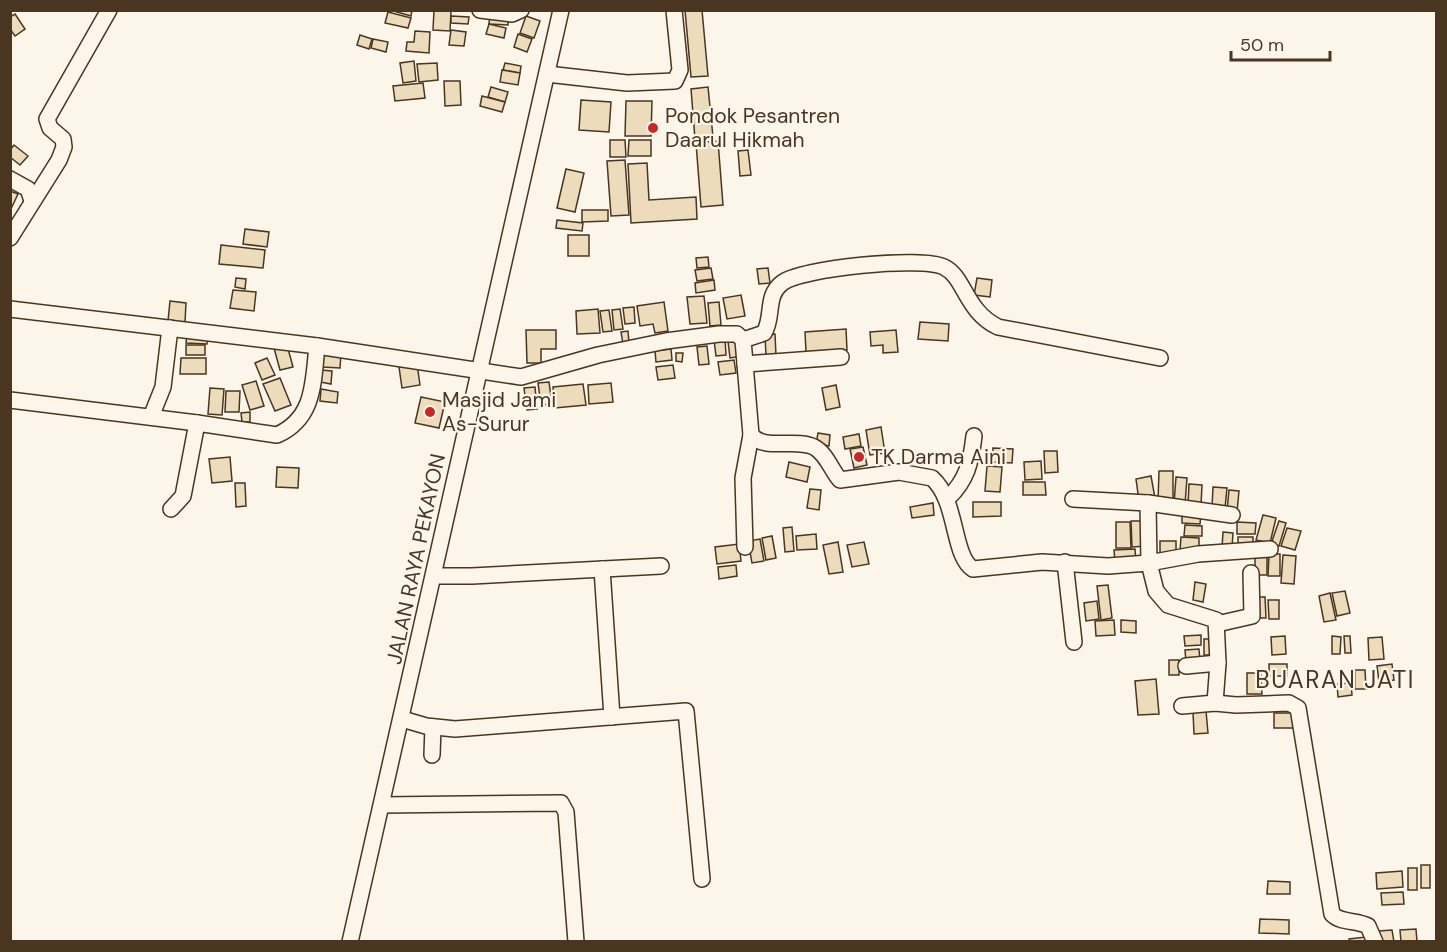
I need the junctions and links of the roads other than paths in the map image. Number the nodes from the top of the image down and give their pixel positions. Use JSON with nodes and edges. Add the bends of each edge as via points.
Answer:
{"nodes":[{"id":1,"x":109,"y":10,"type":"edge"},
{"id":2,"x":480,"y":10,"type":"edge"},
{"id":3,"x":521,"y":10,"type":"edge"},
{"id":4,"x":561,"y":10,"type":"edge"},
{"id":5,"x":674,"y":10,"type":"edge"},
{"id":6,"x":547,"y":74,"type":"junction"},
{"id":7,"x":10,"y":179,"type":"edge"},
{"id":8,"x":32,"y":201,"type":"junction"},
{"id":9,"x":10,"y":238,"type":"edge"},
{"id":10,"x":10,"y":309,"type":"edge"},
{"id":11,"x":170,"y":328,"type":"junction"},
{"id":12,"x":743,"y":340,"type":"junction"},
{"id":13,"x":317,"y":346,"type":"junction"},
{"id":14,"x":842,"y":357,"type":"dead end"},
{"id":15,"x":1160,"y":358,"type":"dead end"},
{"id":16,"x":745,"y":364,"type":"junction"},
{"id":17,"x":483,"y":371,"type":"junction"},
{"id":18,"x":10,"y":400,"type":"edge"},
{"id":19,"x":151,"y":417,"type":"junction"},
{"id":20,"x":197,"y":423,"type":"junction"},
{"id":21,"x":752,"y":435,"type":"junction"},
{"id":22,"x":974,"y":436,"type":"dead end"},
{"id":23,"x":948,"y":498,"type":"junction"},
{"id":24,"x":1073,"y":499,"type":"dead end"},
{"id":25,"x":1148,"y":503,"type":"junction"},
{"id":26,"x":171,"y":509,"type":"dead end"},
{"id":27,"x":1232,"y":515,"type":"dead end"},
{"id":28,"x":745,"y":547,"type":"dead end"},
{"id":29,"x":1270,"y":549,"type":"dead end"},
{"id":30,"x":1065,"y":562,"type":"junction"},
{"id":31,"x":1149,"y":563,"type":"junction"},
{"id":32,"x":660,"y":566,"type":"dead end"},
{"id":33,"x":602,"y":569,"type":"junction"},
{"id":34,"x":1251,"y":573,"type":"dead end"},
{"id":35,"x":434,"y":576,"type":"junction"},
{"id":36,"x":1217,"y":624,"type":"junction"},
{"id":37,"x":1074,"y":642,"type":"dead end"},
{"id":38,"x":1218,"y":663,"type":"junction"},
{"id":39,"x":1186,"y":666,"type":"dead end"},
{"id":40,"x":1215,"y":703,"type":"junction"},
{"id":41,"x":1182,"y":706,"type":"dead end"},
{"id":42,"x":612,"y":717,"type":"junction"},
{"id":43,"x":402,"y":719,"type":"junction"},
{"id":44,"x":433,"y":727,"type":"junction"},
{"id":45,"x":432,"y":755,"type":"dead end"},
{"id":46,"x":382,"y":805,"type":"junction"},
{"id":47,"x":702,"y":879,"type":"dead end"},
{"id":48,"x":350,"y":942,"type":"edge"},
{"id":49,"x":576,"y":942,"type":"edge"},
{"id":50,"x":1375,"y":942,"type":"edge"}],
"edges":[{"from":1,"to":8,"type":"street","via":[[46,119],[63,139],[64,147]]},
{"from":2,"to":3,"type":"street","via":[[512,14]]},
{"from":4,"to":6,"type":"street","name":"JALAN RAYA PEKAYON"},
{"from":5,"to":6,"type":"street","via":[[680,63],[675,81],[627,83]]},
{"from":6,"to":17,"type":"street","name":"JALAN RAYA PEKAYON"},
{"from":7,"to":8,"type":"street","via":[[28,189]]},
{"from":8,"to":9,"type":"street"},
{"from":10,"to":11,"type":"street"},
{"from":11,"to":13,"type":"street"},
{"from":11,"to":19,"type":"street","via":[[163,387]]},
{"from":12,"to":15,"type":"street","via":[[764,333],[770,300],[782,283],[794,277],[916,261],[953,273],[975,311],[998,327]]},
{"from":12,"to":16,"type":"street"},
{"from":12,"to":17,"type":"street","via":[[732,333],[666,340],[521,377]]},
{"from":13,"to":17,"type":"street"},
{"from":13,"to":20,"type":"street","via":[[309,405],[288,430],[277,435]]},
{"from":14,"to":16,"type":"street"},
{"from":16,"to":21,"type":"street"},
{"from":17,"to":35,"type":"street","name":"JALAN RAYA PEKAYON"},
{"from":18,"to":19,"type":"street"},
{"from":19,"to":20,"type":"street"},
{"from":20,"to":26,"type":"street","via":[[183,496]]},
{"from":21,"to":23,"type":"street","via":[[760,442],[811,445],[826,457],[840,480],[914,473],[932,478]]},
{"from":21,"to":28,"type":"street","via":[[743,478]]},
{"from":22,"to":23,"type":"street","via":[[966,475]]},
{"from":23,"to":30,"type":"street","via":[[964,557],[973,569]]},
{"from":24,"to":25,"type":"street"},
{"from":25,"to":27,"type":"street"},
{"from":25,"to":31,"type":"street"},
{"from":29,"to":31,"type":"street","via":[[1198,554]]},
{"from":30,"to":31,"type":"street","via":[[1108,566]]},
{"from":30,"to":37,"type":"street"},
{"from":31,"to":36,"type":"street","via":[[1156,591],[1168,605],[1212,616]]},
{"from":32,"to":33,"type":"street"},
{"from":33,"to":35,"type":"street"},
{"from":33,"to":42,"type":"street"},
{"from":34,"to":36,"type":"street","via":[[1252,616]]},
{"from":35,"to":43,"type":"street","name":"JALAN RAYA PEKAYON"},
{"from":36,"to":38,"type":"street"},
{"from":38,"to":39,"type":"street"},
{"from":38,"to":40,"type":"street"},
{"from":40,"to":41,"type":"street"},
{"from":40,"to":50,"type":"street","via":[[1289,703],[1298,708],[1332,914],[1337,919],[1368,926]]},
{"from":42,"to":44,"type":"street","via":[[455,729]]},
{"from":42,"to":47,"type":"street","via":[[686,711]]},
{"from":43,"to":44,"type":"street"},
{"from":43,"to":46,"type":"street","name":"JALAN RAYA PEKAYON"},
{"from":44,"to":45,"type":"street"},
{"from":46,"to":48,"type":"street","name":"JALAN RAYA PEKAYON"},
{"from":46,"to":49,"type":"street","via":[[563,805]]}]}
